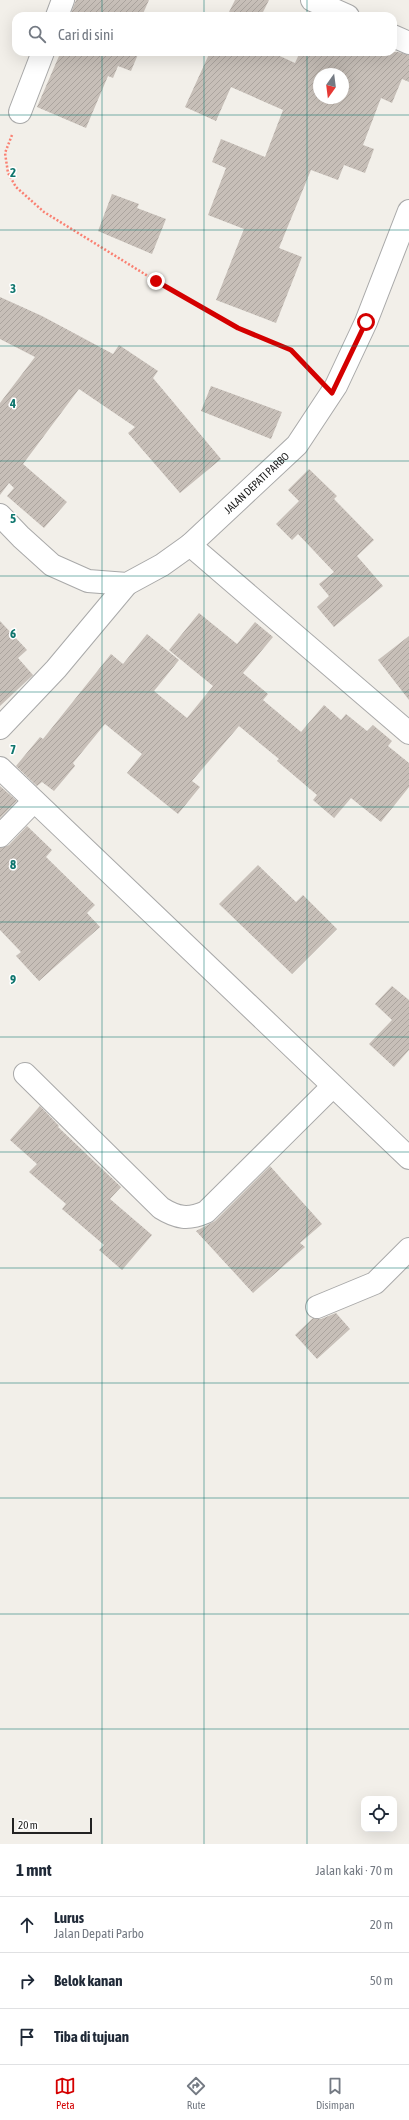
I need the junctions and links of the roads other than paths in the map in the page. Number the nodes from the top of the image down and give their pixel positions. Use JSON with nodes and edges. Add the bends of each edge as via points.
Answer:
{"nodes":[{"id":1,"x":63,"y":0,"type":"edge"},
{"id":2,"x":312,"y":0,"type":"edge"},
{"id":3,"x":58,"y":12,"type":"edge"},
{"id":4,"x":339,"y":12,"type":"edge"},
{"id":5,"x":397,"y":38,"type":"edge"},
{"id":6,"x":409,"y":43,"type":"edge"},
{"id":7,"x":41,"y":56,"type":"edge"},
{"id":8,"x":20,"y":112,"type":"road end"},
{"id":9,"x":409,"y":211,"type":"edge"},
{"id":10,"x":0,"y":515,"type":"edge"},
{"id":11,"x":190,"y":545,"type":"junction"},
{"id":12,"x":127,"y":584,"type":"junction"},
{"id":13,"x":0,"y":728,"type":"edge"},
{"id":14,"x":409,"y":733,"type":"edge"},
{"id":15,"x":0,"y":768,"type":"edge"},
{"id":16,"x":34,"y":801,"type":"junction"},
{"id":17,"x":0,"y":836,"type":"edge"},
{"id":18,"x":25,"y":1074,"type":"dead end"},
{"id":19,"x":332,"y":1087,"type":"junction"},
{"id":20,"x":409,"y":1158,"type":"edge"},
{"id":21,"x":409,"y":1249,"type":"edge"},
{"id":22,"x":317,"y":1307,"type":"dead end"}],
"edges":[{"from":1,"to":3,"type":"street"},
{"from":2,"to":4,"type":"street"},
{"from":5,"to":6,"type":"street"},
{"from":7,"to":8,"type":"street"},
{"from":9,"to":11,"type":"street","name":"JALAN DEPATI PARBO","via":[[366,322],[332,393],[297,445]]},
{"from":10,"to":12,"type":"street","via":[[52,565],[88,581]]},
{"from":11,"to":12,"type":"street","name":"JALAN DEPATI PARBO","via":[[162,565]]},
{"from":11,"to":14,"type":"street"},
{"from":12,"to":13,"type":"street","via":[[56,669]]},
{"from":15,"to":16,"type":"street"},
{"from":16,"to":17,"type":"street"},
{"from":16,"to":19,"type":"street"},
{"from":18,"to":19,"type":"street","via":[[161,1208],[182,1218],[206,1212]]},
{"from":19,"to":20,"type":"street"},
{"from":21,"to":22,"type":"street","via":[[375,1283]]}]}
